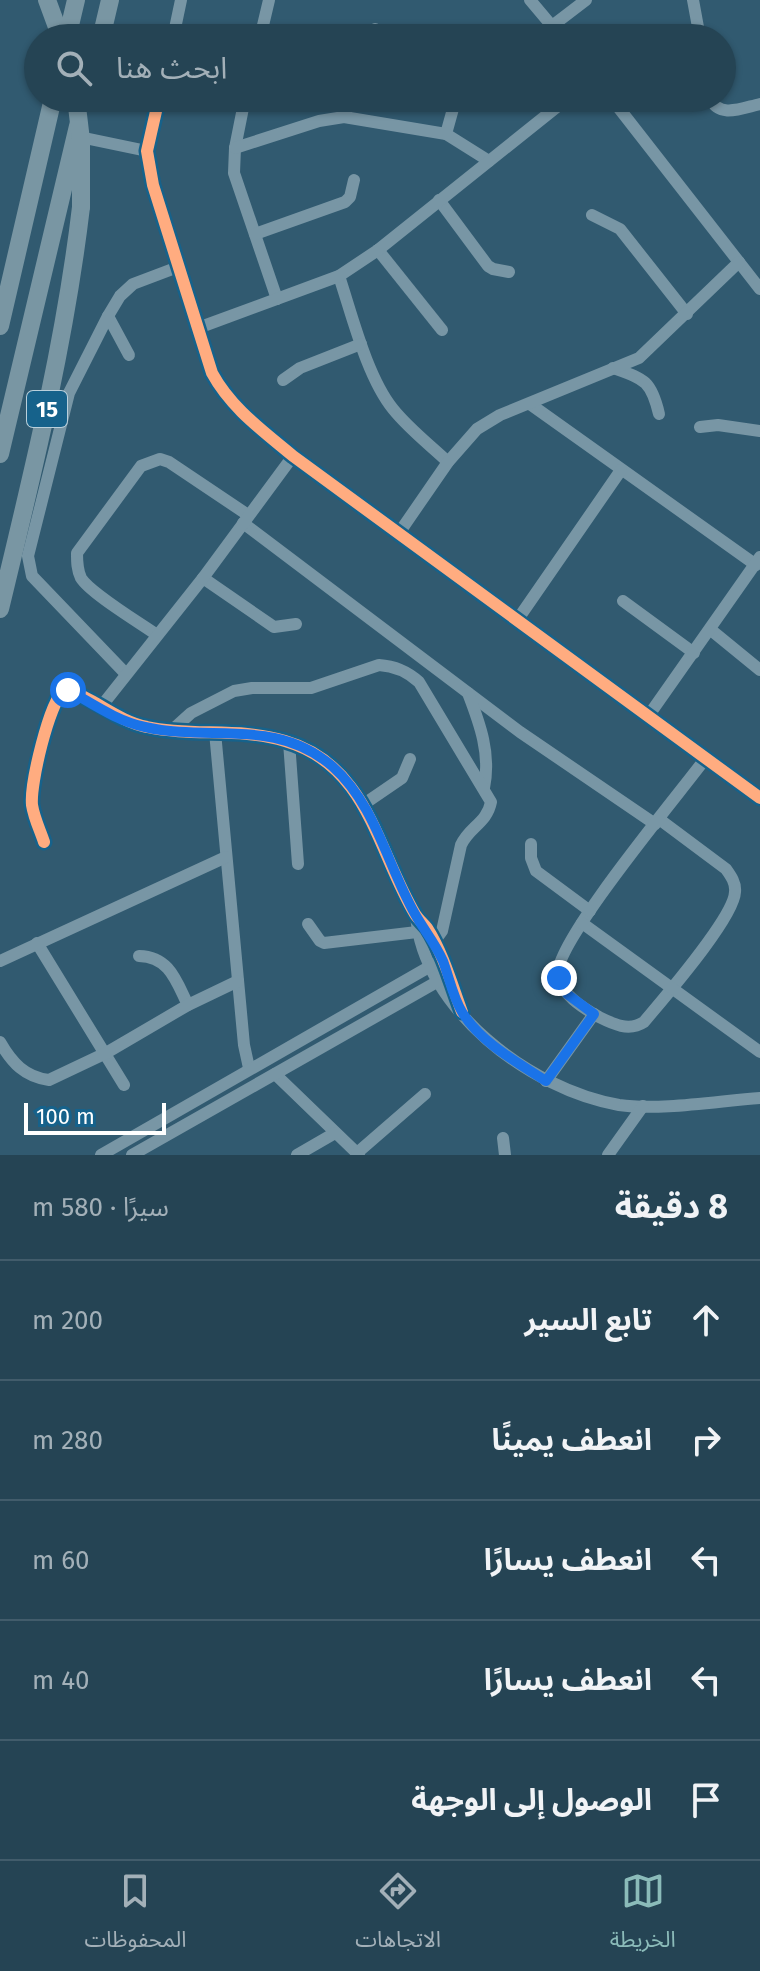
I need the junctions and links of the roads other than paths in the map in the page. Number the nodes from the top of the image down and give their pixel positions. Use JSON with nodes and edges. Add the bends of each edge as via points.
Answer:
{"nodes":[{"id":1,"x":47,"y":0,"type":"edge"},
{"id":2,"x":76,"y":0,"type":"edge"},
{"id":3,"x":110,"y":0,"type":"edge"},
{"id":4,"x":181,"y":0,"type":"edge"},
{"id":5,"x":269,"y":0,"type":"edge"},
{"id":6,"x":530,"y":0,"type":"edge"},
{"id":7,"x":586,"y":0,"type":"edge"},
{"id":8,"x":693,"y":0,"type":"edge"},
{"id":9,"x":58,"y":24,"type":"edge"},
{"id":10,"x":68,"y":24,"type":"edge"},
{"id":11,"x":104,"y":24,"type":"edge"},
{"id":12,"x":176,"y":24,"type":"edge"},
{"id":13,"x":263,"y":24,"type":"edge"},
{"id":14,"x":550,"y":24,"type":"edge"},
{"id":15,"x":555,"y":24,"type":"edge"},
{"id":16,"x":697,"y":24,"type":"edge"},
{"id":17,"x":760,"y":104,"type":"edge"},
{"id":18,"x":736,"y":109,"type":"edge"},
{"id":19,"x":50,"y":112,"type":"edge"},
{"id":20,"x":78,"y":112,"type":"edge"},
{"id":21,"x":81,"y":112,"type":"edge"},
{"id":22,"x":156,"y":112,"type":"edge"},
{"id":23,"x":242,"y":112,"type":"edge"},
{"id":24,"x":346,"y":112,"type":"edge"},
{"id":25,"x":452,"y":112,"type":"edge"},
{"id":26,"x":550,"y":112,"type":"edge"},
{"id":27,"x":622,"y":112,"type":"edge"},
{"id":28,"x":344,"y":117,"type":"junction"},
{"id":29,"x":446,"y":134,"type":"junction"},
{"id":30,"x":75,"y":136,"type":"junction"},
{"id":31,"x":235,"y":148,"type":"junction"},
{"id":32,"x":147,"y":151,"type":"junction"},
{"id":33,"x":489,"y":161,"type":"junction"},
{"id":34,"x":354,"y":180,"type":"dead end"},
{"id":35,"x":439,"y":200,"type":"junction"},
{"id":36,"x":592,"y":215,"type":"dead end"},
{"id":37,"x":255,"y":234,"type":"junction"},
{"id":38,"x":378,"y":250,"type":"junction"},
{"id":39,"x":739,"y":262,"type":"junction"},
{"id":40,"x":178,"y":267,"type":"junction"},
{"id":41,"x":509,"y":272,"type":"dead end"},
{"id":42,"x":339,"y":276,"type":"junction"},
{"id":43,"x":760,"y":289,"type":"edge"},
{"id":44,"x":277,"y":299,"type":"junction"},
{"id":45,"x":687,"y":314,"type":"junction"},
{"id":46,"x":108,"y":316,"type":"junction"},
{"id":47,"x":0,"y":326,"type":"edge"},
{"id":48,"x":198,"y":328,"type":"junction"},
{"id":49,"x":442,"y":330,"type":"dead end"},
{"id":50,"x":361,"y":344,"type":"junction"},
{"id":51,"x":129,"y":355,"type":"dead end"},
{"id":52,"x":613,"y":368,"type":"junction"},
{"id":53,"x":283,"y":380,"type":"dead end"},
{"id":54,"x":530,"y":404,"type":"junction"},
{"id":55,"x":659,"y":414,"type":"dead end"},
{"id":56,"x":700,"y":427,"type":"dead end"},
{"id":57,"x":760,"y":431,"type":"edge"},
{"id":58,"x":0,"y":454,"type":"edge"},
{"id":59,"x":293,"y":456,"type":"junction"},
{"id":60,"x":448,"y":462,"type":"junction"},
{"id":61,"x":621,"y":470,"type":"junction"},
{"id":62,"x":246,"y":519,"type":"junction"},
{"id":63,"x":399,"y":533,"type":"junction"},
{"id":64,"x":758,"y":561,"type":"edge"},
{"id":65,"x":203,"y":578,"type":"junction"},
{"id":66,"x":623,"y":601,"type":"dead end"},
{"id":67,"x":0,"y":609,"type":"edge"},
{"id":68,"x":518,"y":619,"type":"junction"},
{"id":69,"x":296,"y":624,"type":"dead end"},
{"id":70,"x":711,"y":630,"type":"junction"},
{"id":71,"x":157,"y":635,"type":"junction"},
{"id":72,"x":694,"y":653,"type":"junction"},
{"id":73,"x":760,"y":670,"type":"edge"},
{"id":74,"x":126,"y":674,"type":"junction"},
{"id":75,"x":468,"y":693,"type":"junction"},
{"id":76,"x":100,"y":708,"type":"junction"},
{"id":77,"x":649,"y":715,"type":"junction"},
{"id":78,"x":170,"y":732,"type":"junction"},
{"id":79,"x":215,"y":732,"type":"junction"},
{"id":80,"x":289,"y":742,"type":"junction"},
{"id":81,"x":410,"y":759,"type":"dead end"},
{"id":82,"x":705,"y":759,"type":"junction"},
{"id":83,"x":484,"y":788,"type":"junction"},
{"id":84,"x":760,"y":798,"type":"edge"},
{"id":85,"x":364,"y":804,"type":"junction"},
{"id":86,"x":657,"y":822,"type":"junction"},
{"id":87,"x":44,"y":842,"type":"dead end"},
{"id":88,"x":531,"y":844,"type":"dead end"},
{"id":89,"x":226,"y":857,"type":"junction"},
{"id":90,"x":298,"y":864,"type":"dead end"},
{"id":91,"x":590,"y":911,"type":"junction"},
{"id":92,"x":582,"y":923,"type":"junction"},
{"id":93,"x":308,"y":924,"type":"dead end"},
{"id":94,"x":422,"y":930,"type":"junction"},
{"id":95,"x":434,"y":942,"type":"junction"},
{"id":96,"x":37,"y":943,"type":"junction"},
{"id":97,"x":139,"y":956,"type":"dead end"},
{"id":98,"x":442,"y":960,"type":"junction"},
{"id":99,"x":0,"y":961,"type":"edge"},
{"id":100,"x":429,"y":966,"type":"junction"},
{"id":101,"x":442,"y":979,"type":"junction"},
{"id":102,"x":238,"y":981,"type":"junction"},
{"id":103,"x":673,"y":988,"type":"junction"},
{"id":104,"x":188,"y":1005,"type":"junction"},
{"id":105,"x":594,"y":1014,"type":"junction"},
{"id":106,"x":2,"y":1049,"type":"edge"},
{"id":107,"x":760,"y":1052,"type":"edge"},
{"id":108,"x":106,"y":1053,"type":"junction"},
{"id":109,"x":249,"y":1068,"type":"junction"},
{"id":110,"x":275,"y":1074,"type":"junction"},
{"id":111,"x":546,"y":1081,"type":"junction"},
{"id":112,"x":124,"y":1085,"type":"dead end"},
{"id":113,"x":425,"y":1094,"type":"dead end"},
{"id":114,"x":760,"y":1098,"type":"edge"},
{"id":115,"x":643,"y":1106,"type":"junction"},
{"id":116,"x":335,"y":1133,"type":"junction"},
{"id":117,"x":503,"y":1138,"type":"dead end"},
{"id":118,"x":358,"y":1154,"type":"edge"},
{"id":119,"x":101,"y":1155,"type":"edge"},
{"id":120,"x":132,"y":1155,"type":"edge"},
{"id":121,"x":297,"y":1155,"type":"edge"},
{"id":122,"x":505,"y":1155,"type":"edge"},
{"id":123,"x":608,"y":1155,"type":"edge"}],
"edges":[{"from":1,"to":9,"type":"highway"},
{"from":2,"to":10,"type":"highway"},
{"from":3,"to":11,"type":"highway"},
{"from":4,"to":12,"type":"street"},
{"from":5,"to":13,"type":"street"},
{"from":6,"to":14,"type":"street"},
{"from":7,"to":15,"type":"street"},
{"from":8,"to":16,"type":"street"},
{"from":17,"to":18,"type":"street"},
{"from":19,"to":47,"type":"highway"},
{"from":20,"to":67,"type":"highway","number":"15","bridge":true,"via":[[81,207],[74,271]]},
{"from":21,"to":30,"type":"highway"},
{"from":22,"to":32,"type":"street"},
{"from":23,"to":31,"type":"street"},
{"from":24,"to":28,"type":"street"},
{"from":25,"to":29,"type":"street"},
{"from":26,"to":33,"type":"street"},
{"from":27,"to":39,"type":"street"},
{"from":28,"to":29,"type":"street"},
{"from":28,"to":31,"type":"street"},
{"from":29,"to":33,"type":"street"},
{"from":30,"to":32,"type":"street"},
{"from":30,"to":58,"type":"highway"},
{"from":31,"to":37,"type":"street","via":[[237,187]]},
{"from":32,"to":40,"type":"street"},
{"from":33,"to":35,"type":"street"},
{"from":34,"to":37,"type":"street","via":[[345,202]]},
{"from":35,"to":38,"type":"street"},
{"from":35,"to":41,"type":"street","via":[[488,266]]},
{"from":36,"to":45,"type":"street","via":[[620,229]]},
{"from":37,"to":44,"type":"street"},
{"from":38,"to":42,"type":"street"},
{"from":38,"to":49,"type":"street"},
{"from":39,"to":43,"type":"street"},
{"from":39,"to":45,"type":"street"},
{"from":40,"to":46,"type":"street","via":[[133,284]]},
{"from":40,"to":48,"type":"street"},
{"from":42,"to":44,"type":"street"},
{"from":42,"to":50,"type":"street"},
{"from":44,"to":48,"type":"street"},
{"from":45,"to":52,"type":"street","via":[[646,353]]},
{"from":46,"to":51,"type":"street"},
{"from":46,"to":74,"type":"street","via":[[69,393],[28,563],[32,576]]},
{"from":48,"to":59,"type":"street","via":[[222,392]]},
{"from":50,"to":53,"type":"street"},
{"from":50,"to":60,"type":"street","via":[[393,410]]},
{"from":52,"to":54,"type":"street"},
{"from":52,"to":55,"type":"street","via":[[648,383]]},
{"from":54,"to":60,"type":"street","via":[[477,429]]},
{"from":54,"to":61,"type":"street"},
{"from":56,"to":57,"type":"street"},
{"from":59,"to":62,"type":"street"},
{"from":59,"to":63,"type":"street"},
{"from":60,"to":63,"type":"street"},
{"from":61,"to":64,"type":"street"},
{"from":61,"to":68,"type":"street"},
{"from":62,"to":65,"type":"street"},
{"from":62,"to":71,"type":"street","via":[[169,462],[160,459],[141,466],[77,553],[77,561],[87,585]]},
{"from":62,"to":75,"type":"street"},
{"from":63,"to":68,"type":"street"},
{"from":64,"to":70,"type":"street"},
{"from":65,"to":69,"type":"street","via":[[274,627]]},
{"from":65,"to":71,"type":"street"},
{"from":66,"to":72,"type":"street"},
{"from":68,"to":77,"type":"street"},
{"from":70,"to":72,"type":"street"},
{"from":70,"to":73,"type":"street"},
{"from":71,"to":74,"type":"street"},
{"from":72,"to":77,"type":"street"},
{"from":74,"to":76,"type":"street"},
{"from":75,"to":83,"type":"street","via":[[484,737]]},
{"from":75,"to":86,"type":"street"},
{"from":76,"to":78,"type":"street","via":[[124,721]]},
{"from":76,"to":87,"type":"street","via":[[68,690],[59,695],[32,793]]},
{"from":77,"to":82,"type":"street"},
{"from":78,"to":79,"type":"street"},
{"from":78,"to":83,"type":"street","via":[[191,713],[242,689],[311,688],[363,669],[391,666],[419,682]]},
{"from":79,"to":80,"type":"street"},
{"from":79,"to":89,"type":"street"},
{"from":80,"to":85,"type":"street","via":[[331,766]]},
{"from":80,"to":90,"type":"street"},
{"from":81,"to":85,"type":"street","via":[[402,778]]},
{"from":82,"to":84,"type":"street"},
{"from":82,"to":86,"type":"street"},
{"from":83,"to":95,"type":"street","via":[[490,809],[461,845],[442,931]]},
{"from":85,"to":94,"type":"street"},
{"from":86,"to":91,"type":"street"},
{"from":86,"to":103,"type":"street","via":[[726,869],[736,894]]},
{"from":88,"to":91,"type":"street","via":[[536,871]]},
{"from":89,"to":96,"type":"street"},
{"from":89,"to":102,"type":"street"},
{"from":91,"to":92,"type":"street"},
{"from":92,"to":103,"type":"street"},
{"from":92,"to":105,"type":"street","via":[[560,959],[559,978],[567,994]]},
{"from":93,"to":94,"type":"street","via":[[324,943]]},
{"from":94,"to":95,"type":"street"},
{"from":94,"to":100,"type":"street"},
{"from":95,"to":98,"type":"street"},
{"from":96,"to":99,"type":"street"},
{"from":96,"to":108,"type":"street"},
{"from":97,"to":104,"type":"street","via":[[151,956],[170,969]]},
{"from":98,"to":100,"type":"street"},
{"from":98,"to":101,"type":"street"},
{"from":100,"to":101,"type":"street"},
{"from":100,"to":109,"type":"street"},
{"from":101,"to":110,"type":"street"},
{"from":101,"to":111,"type":"street","via":[[462,1012],[494,1046]]},
{"from":102,"to":104,"type":"street"},
{"from":102,"to":109,"type":"street"},
{"from":103,"to":105,"type":"street","via":[[637,1026],[618,1026]]},
{"from":103,"to":107,"type":"street"},
{"from":104,"to":108,"type":"street"},
{"from":105,"to":111,"type":"street"},
{"from":106,"to":108,"type":"street","via":[[26,1074],[49,1080]]},
{"from":108,"to":112,"type":"street"},
{"from":109,"to":119,"type":"street"},
{"from":110,"to":116,"type":"street"},
{"from":110,"to":120,"type":"street"},
{"from":111,"to":115,"type":"street","via":[[595,1099]]},
{"from":113,"to":118,"type":"street"},
{"from":114,"to":115,"type":"street"},
{"from":115,"to":123,"type":"street"},
{"from":116,"to":118,"type":"street"},
{"from":116,"to":121,"type":"street"},
{"from":117,"to":122,"type":"street"}]}
